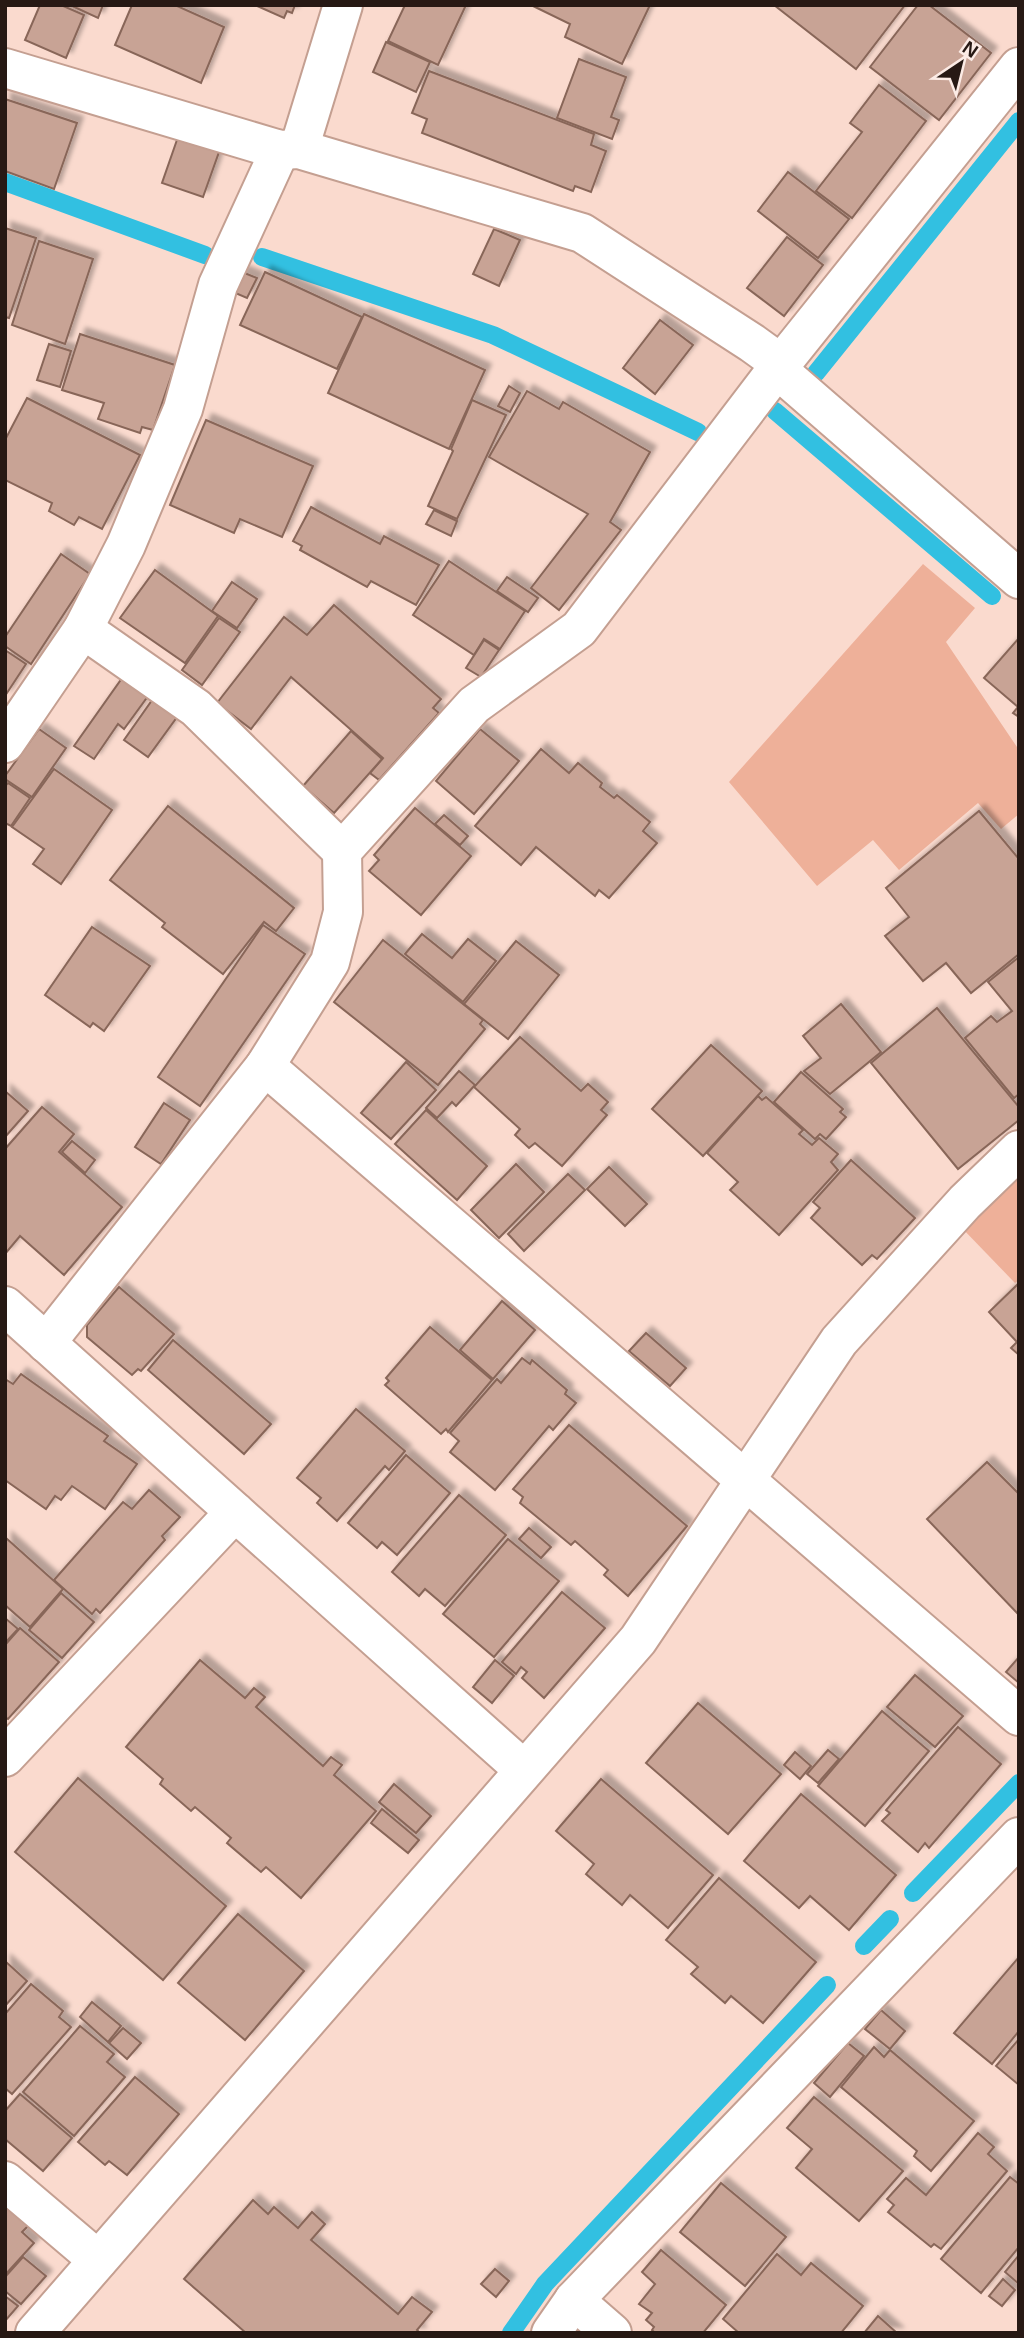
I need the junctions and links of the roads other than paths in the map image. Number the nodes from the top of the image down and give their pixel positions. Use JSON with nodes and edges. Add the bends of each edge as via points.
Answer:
{"nodes":[{"id":1,"x":343,"y":5,"type":"edge"},
{"id":2,"x":1019,"y":67,"type":"edge"},
{"id":3,"x":5,"y":68,"type":"edge"},
{"id":4,"x":289,"y":150,"type":"junction"},
{"id":5,"x":779,"y":366,"type":"junction"},
{"id":6,"x":1019,"y":579,"type":"edge"},
{"id":7,"x":83,"y":629,"type":"junction"},
{"id":8,"x":5,"y":743,"type":"edge"},
{"id":9,"x":342,"y":851,"type":"junction"},
{"id":10,"x":265,"y":1066,"type":"junction"},
{"id":11,"x":1019,"y":1150,"type":"edge"},
{"id":12,"x":5,"y":1306,"type":"edge"},
{"id":13,"x":46,"y":1343,"type":"junction"},
{"id":14,"x":744,"y":1479,"type":"junction"},
{"id":15,"x":235,"y":1512,"type":"junction"},
{"id":16,"x":1019,"y":1716,"type":"edge"},
{"id":17,"x":5,"y":1757,"type":"edge"},
{"id":18,"x":524,"y":1770,"type":"junction"},
{"id":19,"x":1019,"y":1837,"type":"edge"},
{"id":20,"x":5,"y":2181,"type":"edge"},
{"id":21,"x":97,"y":2260,"type":"junction"},
{"id":22,"x":574,"y":2300,"type":"junction"},
{"id":23,"x":35,"y":2333,"type":"edge"},
{"id":24,"x":551,"y":2333,"type":"edge"},
{"id":25,"x":612,"y":2333,"type":"edge"}],
"edges":[{"from":1,"to":4,"type":"street"},
{"from":2,"to":5,"type":"street"},
{"from":3,"to":4,"type":"street"},
{"from":4,"to":5,"type":"street","via":[[582,233],[752,342]]},
{"from":4,"to":7,"type":"street","via":[[218,285],[183,410],[126,545]]},
{"from":5,"to":6,"type":"street"},
{"from":5,"to":9,"type":"street","via":[[579,629],[474,705]]},
{"from":7,"to":8,"type":"street"},
{"from":7,"to":9,"type":"street","via":[[196,708]]},
{"from":9,"to":10,"type":"street","via":[[343,912],[330,962]]},
{"from":10,"to":13,"type":"street"},
{"from":10,"to":14,"type":"street"},
{"from":11,"to":14,"type":"street","via":[[965,1202],[839,1341]]},
{"from":12,"to":13,"type":"street"},
{"from":13,"to":15,"type":"street"},
{"from":14,"to":16,"type":"street"},
{"from":14,"to":18,"type":"street","via":[[638,1640]]},
{"from":15,"to":17,"type":"street"},
{"from":15,"to":18,"type":"street"},
{"from":18,"to":21,"type":"street"},
{"from":19,"to":22,"type":"street"},
{"from":20,"to":21,"type":"street"},
{"from":21,"to":23,"type":"street"},
{"from":22,"to":24,"type":"street"},
{"from":22,"to":25,"type":"street"}]}
